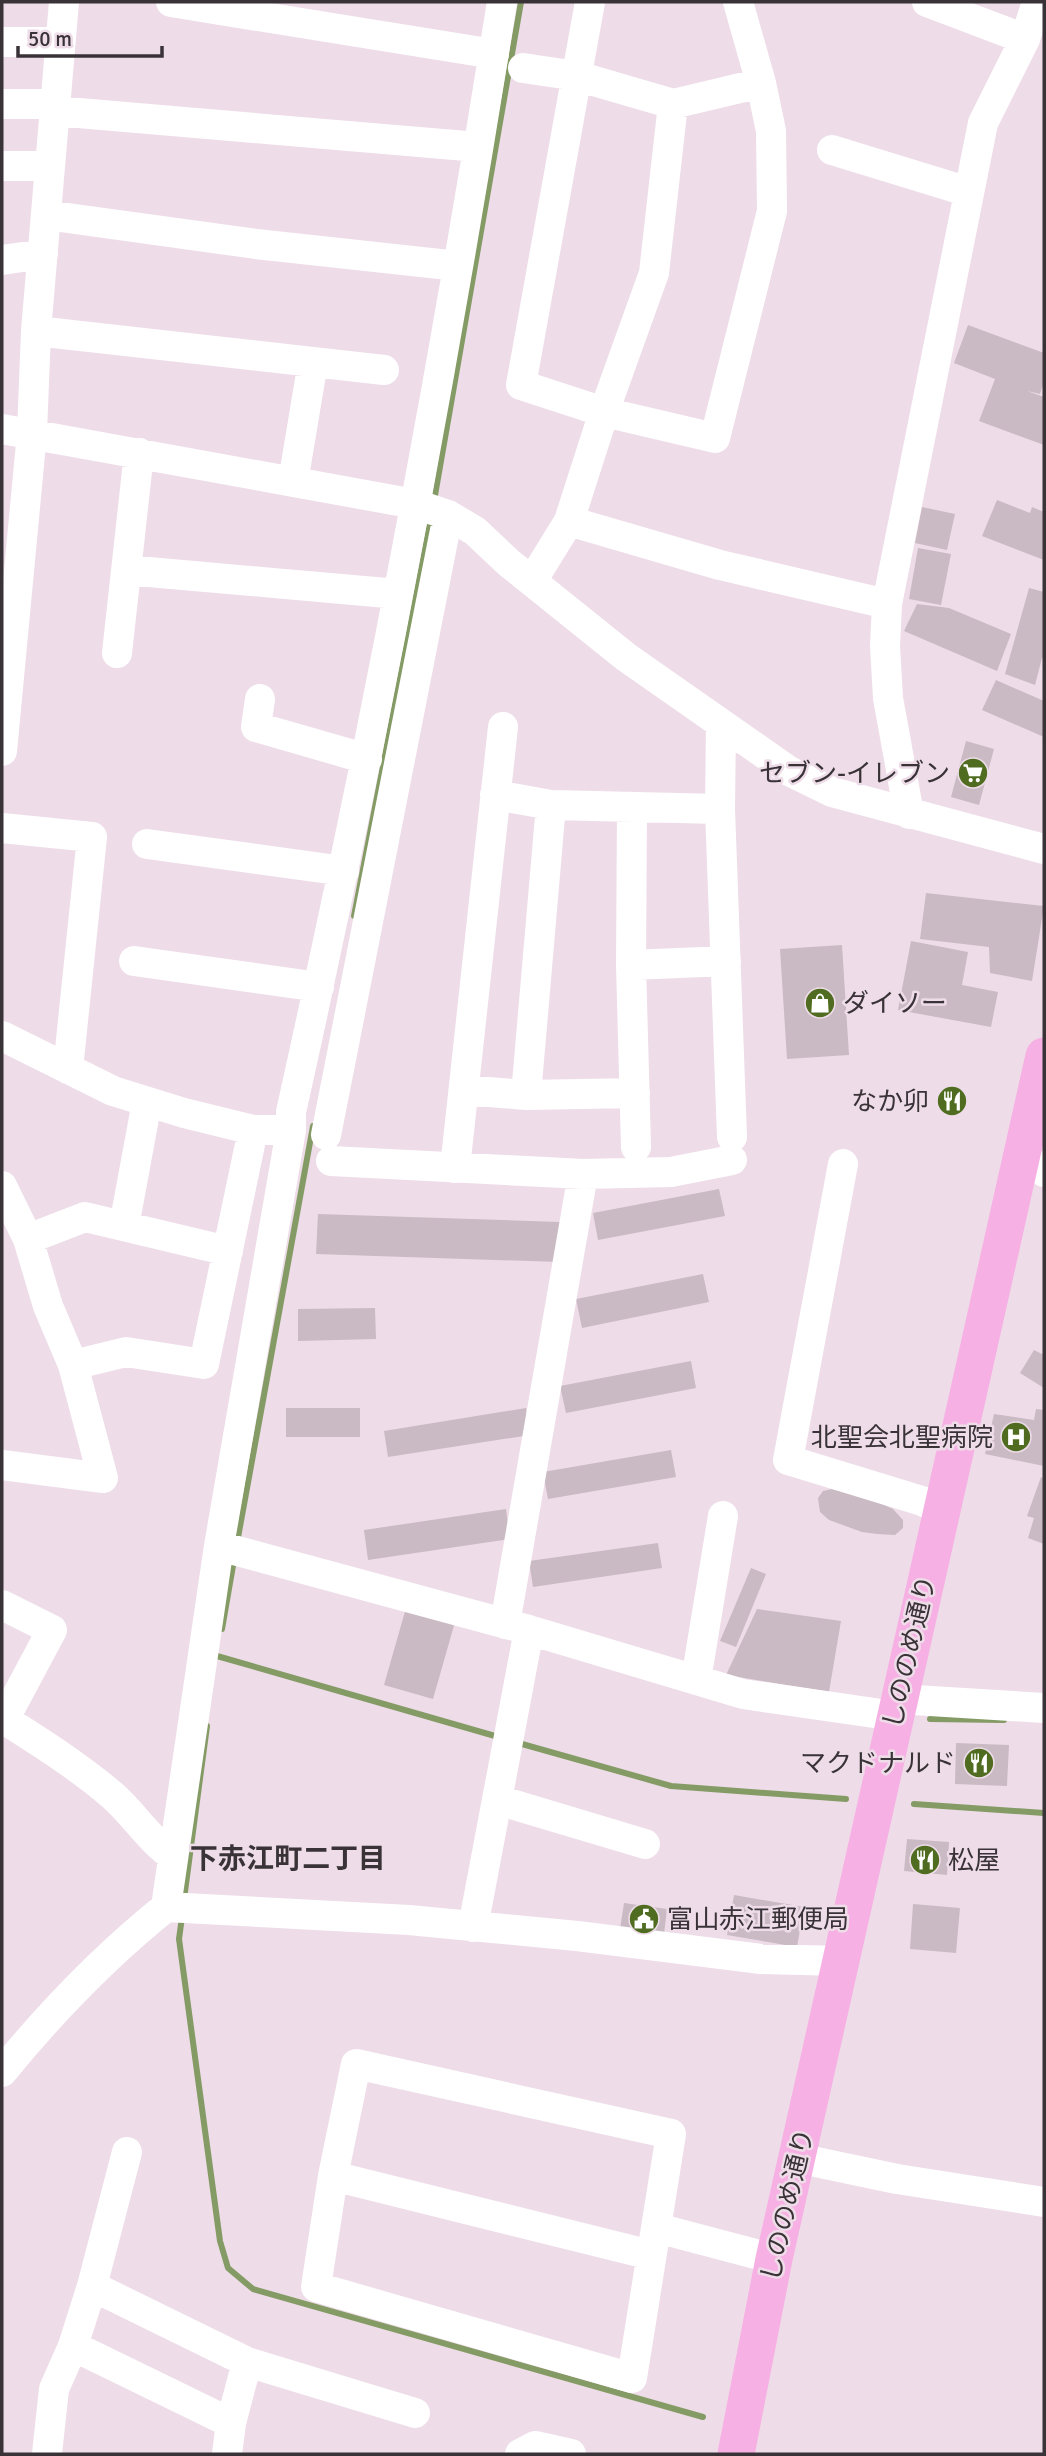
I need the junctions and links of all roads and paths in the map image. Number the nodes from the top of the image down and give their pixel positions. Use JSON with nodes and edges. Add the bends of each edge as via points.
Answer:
{"nodes":[{"id":1,"x":64,"y":2,"type":"edge"},
{"id":2,"x":171,"y":2,"type":"edge"},
{"id":3,"x":502,"y":2,"type":"edge"},
{"id":4,"x":590,"y":2,"type":"edge"},
{"id":5,"x":738,"y":2,"type":"edge"},
{"id":6,"x":927,"y":2,"type":"edge"},
{"id":7,"x":1037,"y":2,"type":"edge"},
{"id":8,"x":1026,"y":39,"type":"junction"},
{"id":9,"x":2,"y":42,"type":"edge"},
{"id":10,"x":60,"y":42,"type":"junction"},
{"id":11,"x":494,"y":54,"type":"junction"},
{"id":12,"x":523,"y":68,"type":"dead end"},
{"id":13,"x":577,"y":76,"type":"junction"},
{"id":14,"x":761,"y":83,"type":"junction"},
{"id":15,"x":2,"y":104,"type":"edge"},
{"id":16,"x":673,"y":104,"type":"junction"},
{"id":17,"x":55,"y":108,"type":"junction"},
{"id":18,"x":478,"y":147,"type":"junction"},
{"id":19,"x":832,"y":150,"type":"dead end"},
{"id":20,"x":2,"y":166,"type":"edge"},
{"id":21,"x":50,"y":166,"type":"junction"},
{"id":22,"x":970,"y":192,"type":"junction"},
{"id":23,"x":46,"y":215,"type":"junction"},
{"id":24,"x":43,"y":254,"type":"junction"},
{"id":25,"x":2,"y":260,"type":"edge"},
{"id":26,"x":458,"y":266,"type":"junction"},
{"id":27,"x":36,"y":331,"type":"junction"},
{"id":28,"x":313,"y":362,"type":"junction"},
{"id":29,"x":384,"y":370,"type":"dead end"},
{"id":30,"x":604,"y":412,"type":"junction"},
{"id":31,"x":2,"y":429,"type":"edge"},
{"id":32,"x":32,"y":433,"type":"junction"},
{"id":33,"x":139,"y":453,"type":"junction"},
{"id":34,"x":293,"y":482,"type":"junction"},
{"id":35,"x":432,"y":510,"type":"junction"},
{"id":36,"x":569,"y":521,"type":"junction"},
{"id":37,"x":126,"y":570,"type":"junction"},
{"id":38,"x":532,"y":581,"type":"junction"},
{"id":39,"x":398,"y":594,"type":"junction"},
{"id":40,"x":887,"y":604,"type":"junction"},
{"id":41,"x":117,"y":653,"type":"dead end"},
{"id":42,"x":6,"y":663,"type":"edge"},
{"id":43,"x":260,"y":699,"type":"dead end"},
{"id":44,"x":721,"y":724,"type":"junction"},
{"id":45,"x":503,"y":727,"type":"dead end"},
{"id":46,"x":2,"y":751,"type":"edge"},
{"id":47,"x":367,"y":759,"type":"junction"},
{"id":48,"x":495,"y":795,"type":"junction"},
{"id":49,"x":551,"y":805,"type":"junction"},
{"id":50,"x":632,"y":807,"type":"junction"},
{"id":51,"x":720,"y":809,"type":"junction"},
{"id":52,"x":909,"y":814,"type":"junction"},
{"id":53,"x":2,"y":828,"type":"edge"},
{"id":54,"x":146,"y":844,"type":"dead end"},
{"id":55,"x":1044,"y":849,"type":"edge"},
{"id":56,"x":344,"y":871,"type":"junction"},
{"id":57,"x":134,"y":961,"type":"dead end"},
{"id":58,"x":726,"y":961,"type":"junction"},
{"id":59,"x":631,"y":965,"type":"junction"},
{"id":60,"x":318,"y":987,"type":"junction"},
{"id":61,"x":2,"y":1036,"type":"edge"},
{"id":62,"x":1044,"y":1056,"type":"edge"},
{"id":63,"x":68,"y":1069,"type":"junction"},
{"id":64,"x":464,"y":1090,"type":"junction"},
{"id":65,"x":635,"y":1093,"type":"junction"},
{"id":66,"x":526,"y":1096,"type":"junction"},
{"id":67,"x":147,"y":1102,"type":"junction"},
{"id":68,"x":253,"y":1130,"type":"junction"},
{"id":69,"x":292,"y":1130,"type":"junction"},
{"id":70,"x":636,"y":1147,"type":"dead end"},
{"id":71,"x":1033,"y":1163,"type":"edge"},
{"id":72,"x":843,"y":1164,"type":"dead end"},
{"id":73,"x":455,"y":1168,"type":"junction"},
{"id":74,"x":583,"y":1174,"type":"junction"},
{"id":75,"x":2,"y":1186,"type":"edge"},
{"id":76,"x":124,"y":1226,"type":"junction"},
{"id":77,"x":28,"y":1239,"type":"junction"},
{"id":78,"x":228,"y":1251,"type":"junction"},
{"id":79,"x":73,"y":1365,"type":"junction"},
{"id":80,"x":2,"y":1465,"type":"edge"},
{"id":81,"x":941,"y":1510,"type":"junction"},
{"id":82,"x":723,"y":1516,"type":"dead end"},
{"id":83,"x":230,"y":1549,"type":"junction"},
{"id":84,"x":2,"y":1605,"type":"edge"},
{"id":85,"x":517,"y":1627,"type":"junction"},
{"id":86,"x":696,"y":1680,"type":"junction"},
{"id":87,"x":896,"y":1707,"type":"junction"},
{"id":88,"x":1044,"y":1708,"type":"edge"},
{"id":89,"x":3,"y":1719,"type":"edge"},
{"id":90,"x":498,"y":1800,"type":"junction"},
{"id":91,"x":645,"y":1844,"type":"dead end"},
{"id":92,"x":173,"y":1856,"type":"junction"},
{"id":93,"x":178,"y":1908,"type":"junction"},
{"id":94,"x":474,"y":1927,"type":"junction"},
{"id":95,"x":842,"y":1961,"type":"junction"},
{"id":96,"x":2,"y":2072,"type":"edge"},
{"id":97,"x":127,"y":2152,"type":"dead end"},
{"id":98,"x":797,"y":2158,"type":"junction"},
{"id":99,"x":333,"y":2176,"type":"junction"},
{"id":100,"x":1044,"y":2202,"type":"edge"},
{"id":101,"x":654,"y":2241,"type":"junction"},
{"id":102,"x":774,"y":2259,"type":"junction"},
{"id":103,"x":92,"y":2286,"type":"junction"},
{"id":104,"x":73,"y":2346,"type":"junction"},
{"id":105,"x":247,"y":2362,"type":"junction"},
{"id":106,"x":415,"y":2413,"type":"dead end"},
{"id":107,"x":231,"y":2423,"type":"junction"},
{"id":108,"x":47,"y":2454,"type":"edge"},
{"id":109,"x":228,"y":2454,"type":"edge"},
{"id":110,"x":520,"y":2454,"type":"edge"},
{"id":111,"x":571,"y":2454,"type":"edge"},
{"id":112,"x":736,"y":2454,"type":"edge"}],
"edges":[{"from":1,"to":10,"type":"street"},
{"from":2,"to":11,"type":"street"},
{"from":3,"to":11,"type":"street"},
{"from":4,"to":13,"type":"street"},
{"from":5,"to":14,"type":"street"},
{"from":6,"to":8,"type":"street"},
{"from":7,"to":8,"type":"street"},
{"from":8,"to":22,"type":"street","via":[[983,122]]},
{"from":9,"to":10,"type":"street"},
{"from":10,"to":17,"type":"street"},
{"from":11,"to":18,"type":"street"},
{"from":12,"to":13,"type":"street"},
{"from":13,"to":16,"type":"street"},
{"from":13,"to":30,"type":"street","via":[[521,386]]},
{"from":14,"to":16,"type":"street"},
{"from":14,"to":30,"type":"street","via":[[771,131],[772,211],[715,438]]},
{"from":15,"to":17,"type":"street"},
{"from":16,"to":30,"type":"street","via":[[654,273]]},
{"from":17,"to":18,"type":"street"},
{"from":17,"to":21,"type":"street"},
{"from":18,"to":26,"type":"street"},
{"from":19,"to":22,"type":"street"},
{"from":20,"to":21,"type":"street"},
{"from":21,"to":23,"type":"street"},
{"from":22,"to":40,"type":"street"},
{"from":23,"to":24,"type":"street"},
{"from":23,"to":26,"type":"street"},
{"from":24,"to":25,"type":"street"},
{"from":24,"to":27,"type":"street"},
{"from":26,"to":35,"type":"street"},
{"from":27,"to":28,"type":"street"},
{"from":27,"to":32,"type":"street"},
{"from":28,"to":29,"type":"street"},
{"from":28,"to":34,"type":"street"},
{"from":30,"to":36,"type":"street"},
{"from":31,"to":32,"type":"street"},
{"from":32,"to":33,"type":"street"},
{"from":32,"to":42,"type":"street"},
{"from":33,"to":34,"type":"street"},
{"from":33,"to":37,"type":"street"},
{"from":34,"to":35,"type":"street"},
{"from":35,"to":38,"type":"street","via":[[475,531]]},
{"from":35,"to":39,"type":"street"},
{"from":35,"to":73,"type":"street","via":[[329,1148]]},
{"from":36,"to":38,"type":"street"},
{"from":36,"to":40,"type":"street","via":[[720,565]]},
{"from":37,"to":39,"type":"street"},
{"from":37,"to":41,"type":"street"},
{"from":38,"to":44,"type":"street","via":[[626,657]]},
{"from":39,"to":47,"type":"street"},
{"from":40,"to":52,"type":"street","via":[[888,698]]},
{"from":42,"to":46,"type":"street"},
{"from":43,"to":47,"type":"street","via":[[256,727]]},
{"from":44,"to":51,"type":"street"},
{"from":44,"to":52,"type":"street","via":[[789,771],[832,792]]},
{"from":45,"to":48,"type":"street"},
{"from":47,"to":56,"type":"street"},
{"from":48,"to":49,"type":"street"},
{"from":48,"to":64,"type":"street"},
{"from":49,"to":50,"type":"street"},
{"from":49,"to":66,"type":"street"},
{"from":50,"to":51,"type":"street"},
{"from":50,"to":59,"type":"street"},
{"from":51,"to":58,"type":"street"},
{"from":52,"to":55,"type":"street"},
{"from":53,"to":63,"type":"street","via":[[92,837]]},
{"from":54,"to":56,"type":"street"},
{"from":56,"to":60,"type":"street"},
{"from":57,"to":60,"type":"street"},
{"from":58,"to":59,"type":"street"},
{"from":58,"to":74,"type":"street","via":[[732,1149],[671,1172]]},
{"from":59,"to":65,"type":"street"},
{"from":60,"to":69,"type":"street","via":[[291,1112]]},
{"from":61,"to":63,"type":"street"},
{"from":62,"to":71,"type":"main road","name":"しののめ通り"},
{"from":63,"to":67,"type":"street"},
{"from":64,"to":66,"type":"street"},
{"from":64,"to":73,"type":"street"},
{"from":65,"to":66,"type":"street"},
{"from":65,"to":70,"type":"street"},
{"from":67,"to":68,"type":"street"},
{"from":67,"to":76,"type":"street"},
{"from":68,"to":69,"type":"street"},
{"from":68,"to":78,"type":"street"},
{"from":69,"to":83,"type":"street"},
{"from":71,"to":81,"type":"main road","name":"しののめ通り"},
{"from":72,"to":81,"type":"street","via":[[788,1460]]},
{"from":73,"to":74,"type":"street"},
{"from":74,"to":85,"type":"street"},
{"from":75,"to":77,"type":"street"},
{"from":76,"to":77,"type":"street","via":[[85,1217]]},
{"from":76,"to":78,"type":"street"},
{"from":77,"to":79,"type":"street","via":[[48,1306]]},
{"from":78,"to":79,"type":"street","via":[[204,1364],[126,1352]]},
{"from":79,"to":80,"type":"street","via":[[103,1478]]},
{"from":81,"to":87,"type":"main road","name":"しののめ通り"},
{"from":82,"to":86,"type":"street"},
{"from":83,"to":85,"type":"street"},
{"from":83,"to":92,"type":"street"},
{"from":84,"to":89,"type":"street","via":[[52,1630]]},
{"from":85,"to":86,"type":"street"},
{"from":85,"to":90,"type":"street"},
{"from":86,"to":87,"type":"street","via":[[743,1694]]},
{"from":87,"to":88,"type":"street"},
{"from":87,"to":95,"type":"main road","name":"しののめ通り"},
{"from":89,"to":92,"type":"street","via":[[51,1748],[114,1796]]},
{"from":90,"to":91,"type":"street"},
{"from":90,"to":94,"type":"street"},
{"from":92,"to":93,"type":"street"},
{"from":93,"to":94,"type":"street"},
{"from":93,"to":96,"type":"street","via":[[129,1936],[41,2023]]},
{"from":94,"to":95,"type":"street","via":[[761,1959]]},
{"from":95,"to":98,"type":"main road","name":"しののめ通り"},
{"from":97,"to":103,"type":"street"},
{"from":98,"to":100,"type":"street"},
{"from":98,"to":102,"type":"main road","name":"しののめ通り"},
{"from":99,"to":101,"type":"street"},
{"from":99,"to":101,"type":"street","via":[[356,2064],[671,2134]]},
{"from":99,"to":101,"type":"street","via":[[316,2287],[632,2378]]},
{"from":101,"to":102,"type":"street"},
{"from":102,"to":112,"type":"main road","name":"しののめ通り"},
{"from":103,"to":104,"type":"street"},
{"from":103,"to":105,"type":"street"},
{"from":104,"to":107,"type":"street"},
{"from":104,"to":108,"type":"street","via":[[54,2389]]},
{"from":105,"to":106,"type":"street"},
{"from":105,"to":107,"type":"street"},
{"from":107,"to":109,"type":"street"},
{"from":110,"to":111,"type":"street","via":[[535,2446]]}]}
